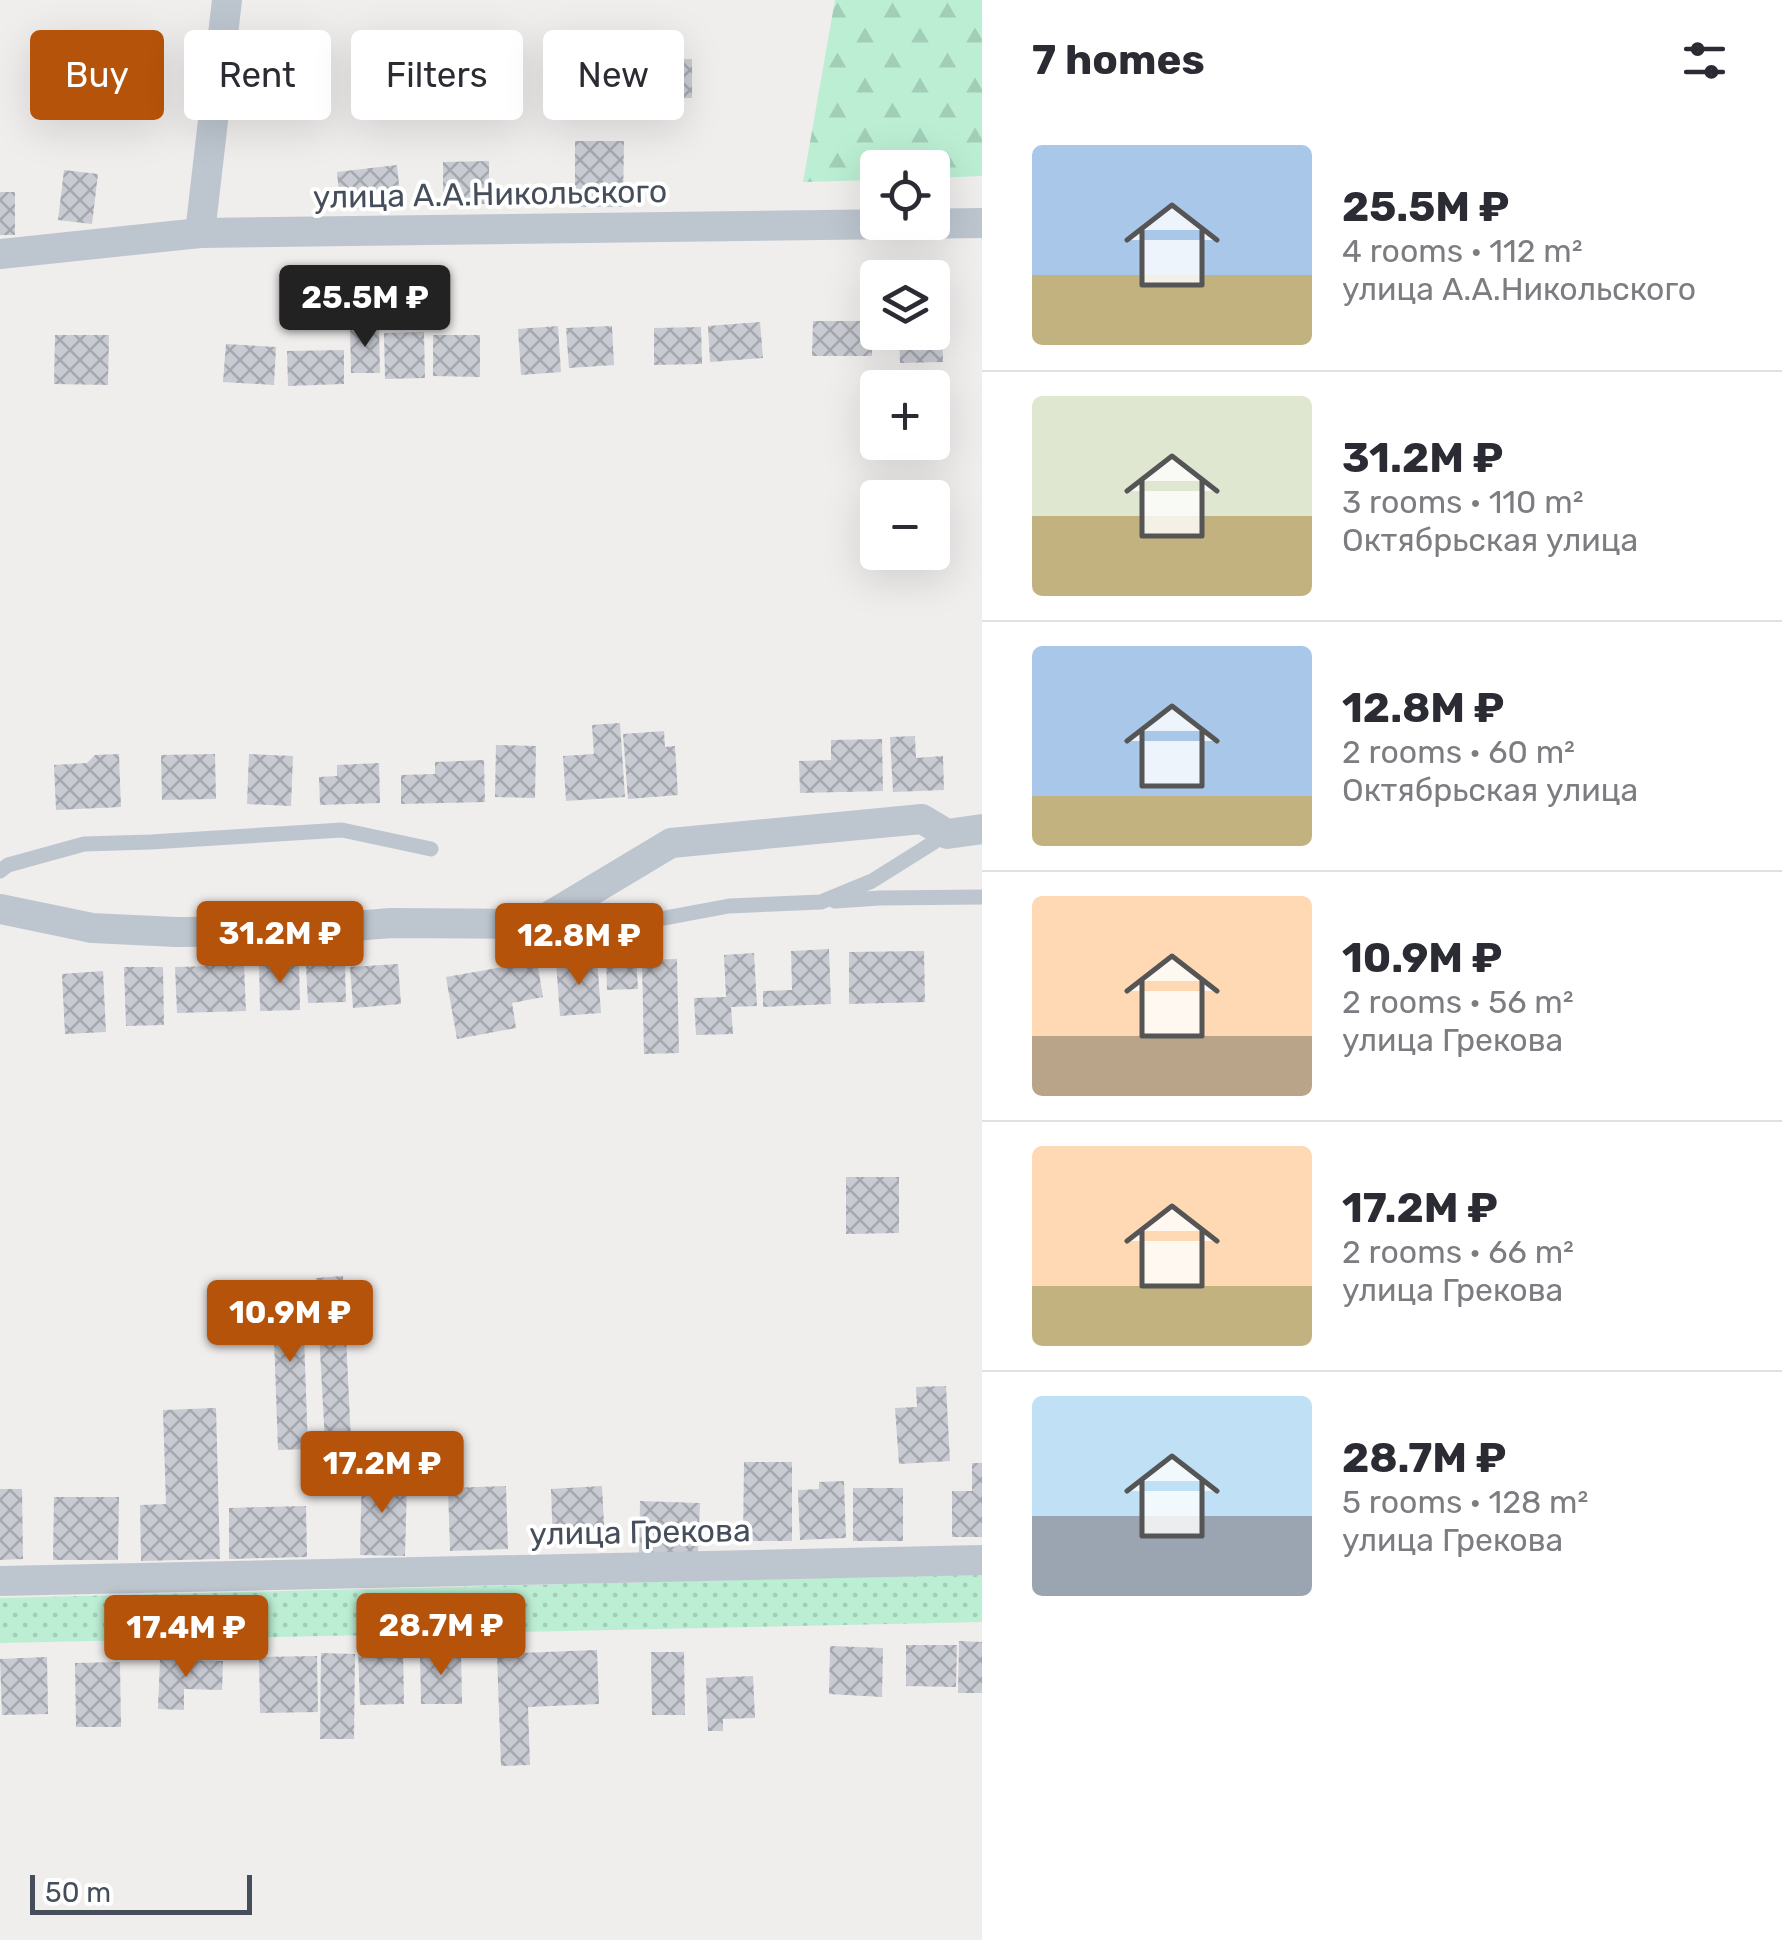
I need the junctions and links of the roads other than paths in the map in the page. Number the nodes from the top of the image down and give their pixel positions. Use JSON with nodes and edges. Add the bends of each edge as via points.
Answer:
{"nodes":[{"id":1,"x":226,"y":0,"type":"edge"},
{"id":2,"x":982,"y":224,"type":"edge"},
{"id":3,"x":200,"y":232,"type":"junction"},
{"id":4,"x":0,"y":254,"type":"edge"},
{"id":5,"x":982,"y":828,"type":"edge"},
{"id":6,"x":947,"y":834,"type":"junction"},
{"id":7,"x":431,"y":850,"type":"dead end"},
{"id":8,"x":0,"y":871,"type":"edge"},
{"id":9,"x":982,"y":897,"type":"edge"},
{"id":10,"x":822,"y":902,"type":"junction"},
{"id":11,"x":0,"y":909,"type":"edge"},
{"id":12,"x":536,"y":924,"type":"junction"},
{"id":13,"x":982,"y":1560,"type":"edge"},
{"id":14,"x":0,"y":1581,"type":"edge"}],
"edges":[{"from":1,"to":3,"type":"street"},
{"from":2,"to":3,"type":"street","name":"улица А.А.Никольского"},
{"from":3,"to":4,"type":"street","name":"улица А.А.Никольского"},
{"from":5,"to":6,"type":"street"},
{"from":6,"to":10,"type":"lane"},
{"from":6,"to":12,"type":"street","via":[[922,819],[671,843]]},
{"from":7,"to":8,"type":"lane","via":[[342,830],[84,844]]},
{"from":9,"to":10,"type":"lane"},
{"from":10,"to":12,"type":"lane","via":[[729,906],[610,928]]},
{"from":11,"to":12,"type":"street","via":[[92,928],[176,932],[390,922]]},
{"from":13,"to":14,"type":"street","name":"улица Грекова"}]}
